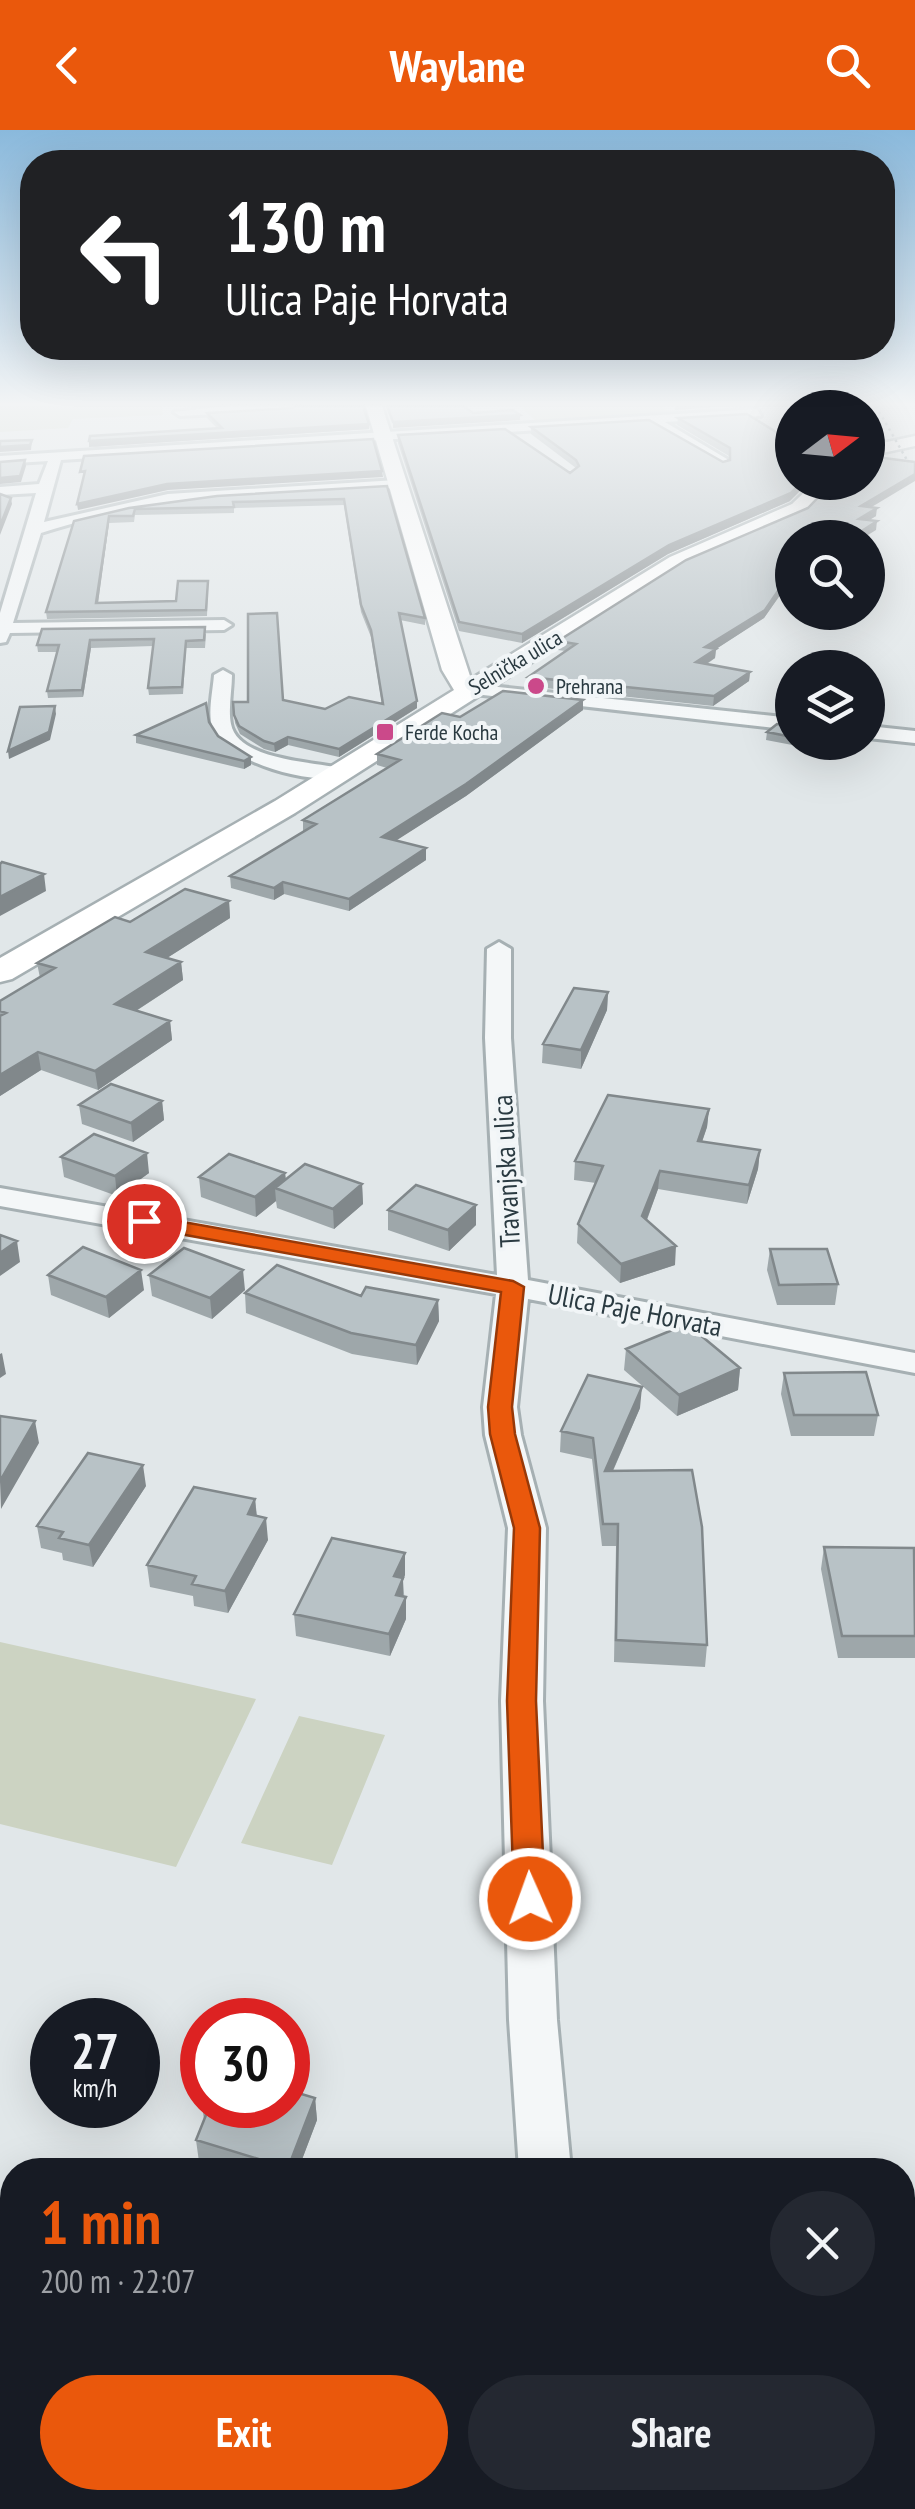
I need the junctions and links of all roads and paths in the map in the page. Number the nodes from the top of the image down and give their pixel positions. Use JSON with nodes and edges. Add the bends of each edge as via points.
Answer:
{"nodes":[{"id":1,"x":38,"y":517,"type":"edge"},
{"id":2,"x":72,"y":517,"type":"edge"},
{"id":3,"x":407,"y":517,"type":"edge"},
{"id":4,"x":779,"y":517,"type":"edge"},
{"id":5,"x":36,"y":530,"type":"junction"},
{"id":6,"x":224,"y":625,"type":"dead end"},
{"id":7,"x":2,"y":633,"type":"edge"},
{"id":8,"x":223,"y":675,"type":"dead end"},
{"id":9,"x":471,"y":688,"type":"junction"},
{"id":10,"x":775,"y":722,"type":"edge"},
{"id":11,"x":885,"y":734,"type":"edge"},
{"id":12,"x":915,"y":737,"type":"edge"},
{"id":13,"x":339,"y":773,"type":"junction"},
{"id":14,"x":499,"y":949,"type":"dead end"},
{"id":15,"x":0,"y":972,"type":"edge"},
{"id":16,"x":0,"y":1197,"type":"edge"},
{"id":17,"x":513,"y":1287,"type":"junction"},
{"id":18,"x":915,"y":1363,"type":"edge"},
{"id":19,"x":543,"y":2158,"type":"edge"}],
"edges":[{"from":1,"to":5,"type":"street"},
{"from":2,"to":5,"type":"street"},
{"from":3,"to":9,"type":"street","via":[[454,670]]},
{"from":4,"to":9,"type":"street","name":"Selnička ulica","via":[[677,562]]},
{"from":5,"to":7,"type":"street"},
{"from":6,"to":7,"type":"street"},
{"from":8,"to":13,"type":"street","via":[[221,726],[240,750]]},
{"from":9,"to":10,"type":"street"},
{"from":9,"to":13,"type":"street","name":"Selnička ulica"},
{"from":11,"to":12,"type":"street"},
{"from":13,"to":15,"type":"street","name":"Selnička ulica"},
{"from":14,"to":17,"type":"street","name":"Travanjska ulica"},
{"from":16,"to":17,"type":"street","name":"Ulica Paje Horvata"},
{"from":17,"to":18,"type":"street","name":"Ulica Paje Horvata"},
{"from":17,"to":19,"type":"street","name":"Travanjska ulica","via":[[500,1407],[527,1528],[522,1701]]}]}
